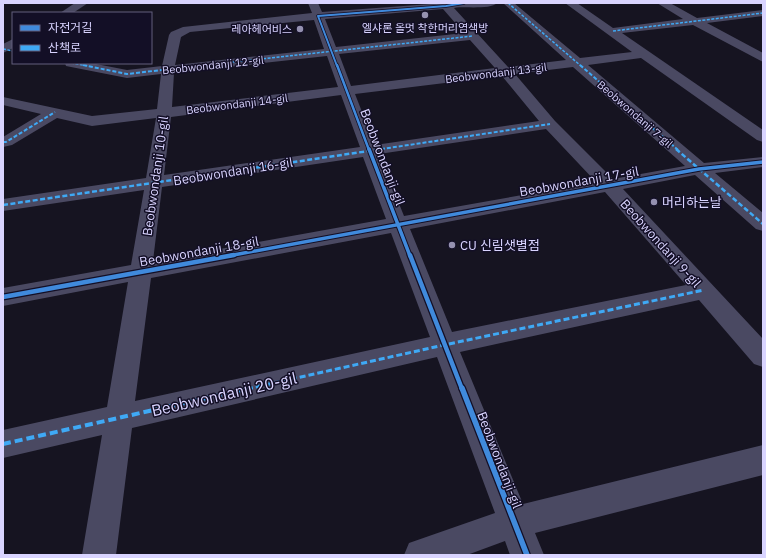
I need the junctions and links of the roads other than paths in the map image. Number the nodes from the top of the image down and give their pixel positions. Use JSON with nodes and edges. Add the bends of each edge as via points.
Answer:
{"nodes":[{"id":1,"x":83,"y":3,"type":"edge"},
{"id":2,"x":492,"y":3,"type":"edge"},
{"id":3,"x":508,"y":3,"type":"edge"},
{"id":4,"x":570,"y":3,"type":"edge"},
{"id":5,"x":662,"y":3,"type":"edge"},
{"id":6,"x":755,"y":3,"type":"edge"},
{"id":7,"x":458,"y":4,"type":"edge"},
{"id":8,"x":763,"y":7,"type":"edge"},
{"id":9,"x":315,"y":9,"type":"edge"},
{"id":10,"x":67,"y":12,"type":"edge"},
{"id":11,"x":763,"y":13,"type":"edge"},
{"id":12,"x":695,"y":21,"type":"junction"},
{"id":13,"x":613,"y":31,"type":"junction"},
{"id":14,"x":473,"y":36,"type":"junction"},
{"id":15,"x":12,"y":44,"type":"edge"},
{"id":16,"x":3,"y":49,"type":"edge"},
{"id":17,"x":332,"y":52,"type":"junction"},
{"id":18,"x":645,"y":54,"type":"junction"},
{"id":19,"x":763,"y":58,"type":"edge"},
{"id":20,"x":576,"y":63,"type":"junction"},
{"id":21,"x":77,"y":64,"type":"edge"},
{"id":22,"x":168,"y":69,"type":"junction"},
{"id":23,"x":505,"y":71,"type":"junction"},
{"id":24,"x":347,"y":91,"type":"junction"},
{"id":25,"x":3,"y":101,"type":"edge"},
{"id":26,"x":55,"y":112,"type":"junction"},
{"id":27,"x":164,"y":113,"type":"junction"},
{"id":28,"x":550,"y":124,"type":"junction"},
{"id":29,"x":763,"y":137,"type":"edge"},
{"id":30,"x":3,"y":142,"type":"edge"},
{"id":31,"x":368,"y":151,"type":"junction"},
{"id":32,"x":763,"y":162,"type":"edge"},
{"id":33,"x":699,"y":169,"type":"junction"},
{"id":34,"x":154,"y":183,"type":"junction"},
{"id":35,"x":610,"y":186,"type":"junction"},
{"id":36,"x":3,"y":205,"type":"edge"},
{"id":37,"x":763,"y":224,"type":"edge"},
{"id":38,"x":399,"y":225,"type":"junction"},
{"id":39,"x":142,"y":272,"type":"junction"},
{"id":40,"x":704,"y":290,"type":"junction"},
{"id":41,"x":3,"y":297,"type":"edge"},
{"id":42,"x":444,"y":345,"type":"junction"},
{"id":43,"x":763,"y":356,"type":"edge"},
{"id":44,"x":121,"y":417,"type":"junction"},
{"id":45,"x":3,"y":444,"type":"edge"},
{"id":46,"x":763,"y":460,"type":"edge"},
{"id":47,"x":514,"y":522,"type":"junction"},
{"id":48,"x":99,"y":555,"type":"edge"},
{"id":49,"x":421,"y":555,"type":"edge"},
{"id":50,"x":527,"y":555,"type":"edge"}],
"edges":[{"from":1,"to":10,"type":"street"},
{"from":2,"to":7,"type":"street"},
{"from":3,"to":20,"type":"street","name":"Beobwondanji 7-gil"},
{"from":4,"to":13,"type":"street"},
{"from":5,"to":12,"type":"street"},
{"from":6,"to":8,"type":"street"},
{"from":7,"to":9,"type":"street"},
{"from":7,"to":14,"type":"street","name":"Beobwondanji 9-gil"},
{"from":9,"to":17,"type":"street","name":"Beobwondanji-gil"},
{"from":9,"to":22,"type":"street","name":"Beobwondanji 10-gil","via":[[183,30],[175,35]]},
{"from":11,"to":12,"type":"street"},
{"from":12,"to":13,"type":"street"},
{"from":12,"to":19,"type":"street"},
{"from":13,"to":18,"type":"street"},
{"from":14,"to":17,"type":"street"},
{"from":14,"to":23,"type":"street","name":"Beobwondanji 9-gil"},
{"from":15,"to":16,"type":"street"},
{"from":17,"to":22,"type":"street","name":"Beobwondanji 12-gil"},
{"from":17,"to":24,"type":"street","name":"Beobwondanji-gil"},
{"from":18,"to":20,"type":"street","name":"Beobwondanji 13-gil"},
{"from":18,"to":29,"type":"street"},
{"from":20,"to":23,"type":"street","name":"Beobwondanji 13-gil"},
{"from":20,"to":33,"type":"street","name":"Beobwondanji 7-gil"},
{"from":21,"to":22,"type":"street","name":"Beobwondanji 12-gil","via":[[127,74]]},
{"from":22,"to":27,"type":"street","name":"Beobwondanji 10-gil"},
{"from":23,"to":24,"type":"street","name":"Beobwondanji 13-gil"},
{"from":23,"to":28,"type":"street","name":"Beobwondanji 9-gil"},
{"from":24,"to":27,"type":"street","name":"Beobwondanji 14-gil"},
{"from":24,"to":31,"type":"street","name":"Beobwondanji-gil"},
{"from":25,"to":26,"type":"street","name":"Beobwondanji 14-gil"},
{"from":26,"to":27,"type":"street","name":"Beobwondanji 14-gil","via":[[92,120]]},
{"from":26,"to":30,"type":"street"},
{"from":27,"to":34,"type":"street","name":"Beobwondanji 10-gil"},
{"from":28,"to":31,"type":"street","name":"Beobwondanji-gil"},
{"from":28,"to":35,"type":"street","name":"Beobwondanji 9-gil"},
{"from":31,"to":34,"type":"street","name":"Beobwondanji 16-gil"},
{"from":31,"to":38,"type":"street","name":"Beobwondanji-gil"},
{"from":32,"to":33,"type":"street","name":"Beobwondanji 17-gil"},
{"from":33,"to":35,"type":"street","name":"Beobwondanji 17-gil"},
{"from":33,"to":37,"type":"street","name":"Beobwondanji 7-gil"},
{"from":34,"to":36,"type":"street","name":"Beobwondanji 16-gil"},
{"from":34,"to":39,"type":"street","name":"Beobwondanji 10-gil"},
{"from":35,"to":38,"type":"street","name":"Beobwondanji 17-gil"},
{"from":35,"to":40,"type":"street","name":"Beobwondanji 9-gil"},
{"from":38,"to":39,"type":"street","name":"Beobwondanji 18-gil"},
{"from":38,"to":42,"type":"street","name":"Beobwondanji-gil"},
{"from":39,"to":41,"type":"street","name":"Beobwondanji 18-gil"},
{"from":39,"to":44,"type":"street","name":"Beobwondanji 10-gil"},
{"from":40,"to":42,"type":"street"},
{"from":40,"to":43,"type":"street","name":"Beobwondanji 9-gil"},
{"from":42,"to":44,"type":"street","name":"Beobwondanji 20-gil"},
{"from":42,"to":47,"type":"street","name":"Beobwondanji-gil"},
{"from":44,"to":45,"type":"street","name":"Beobwondanji 20-gil"},
{"from":44,"to":48,"type":"street","name":"Beobwondanji 10-gil"},
{"from":46,"to":47,"type":"street"},
{"from":47,"to":49,"type":"street"},
{"from":47,"to":50,"type":"street","name":"Beobwondanji-gil"}]}
